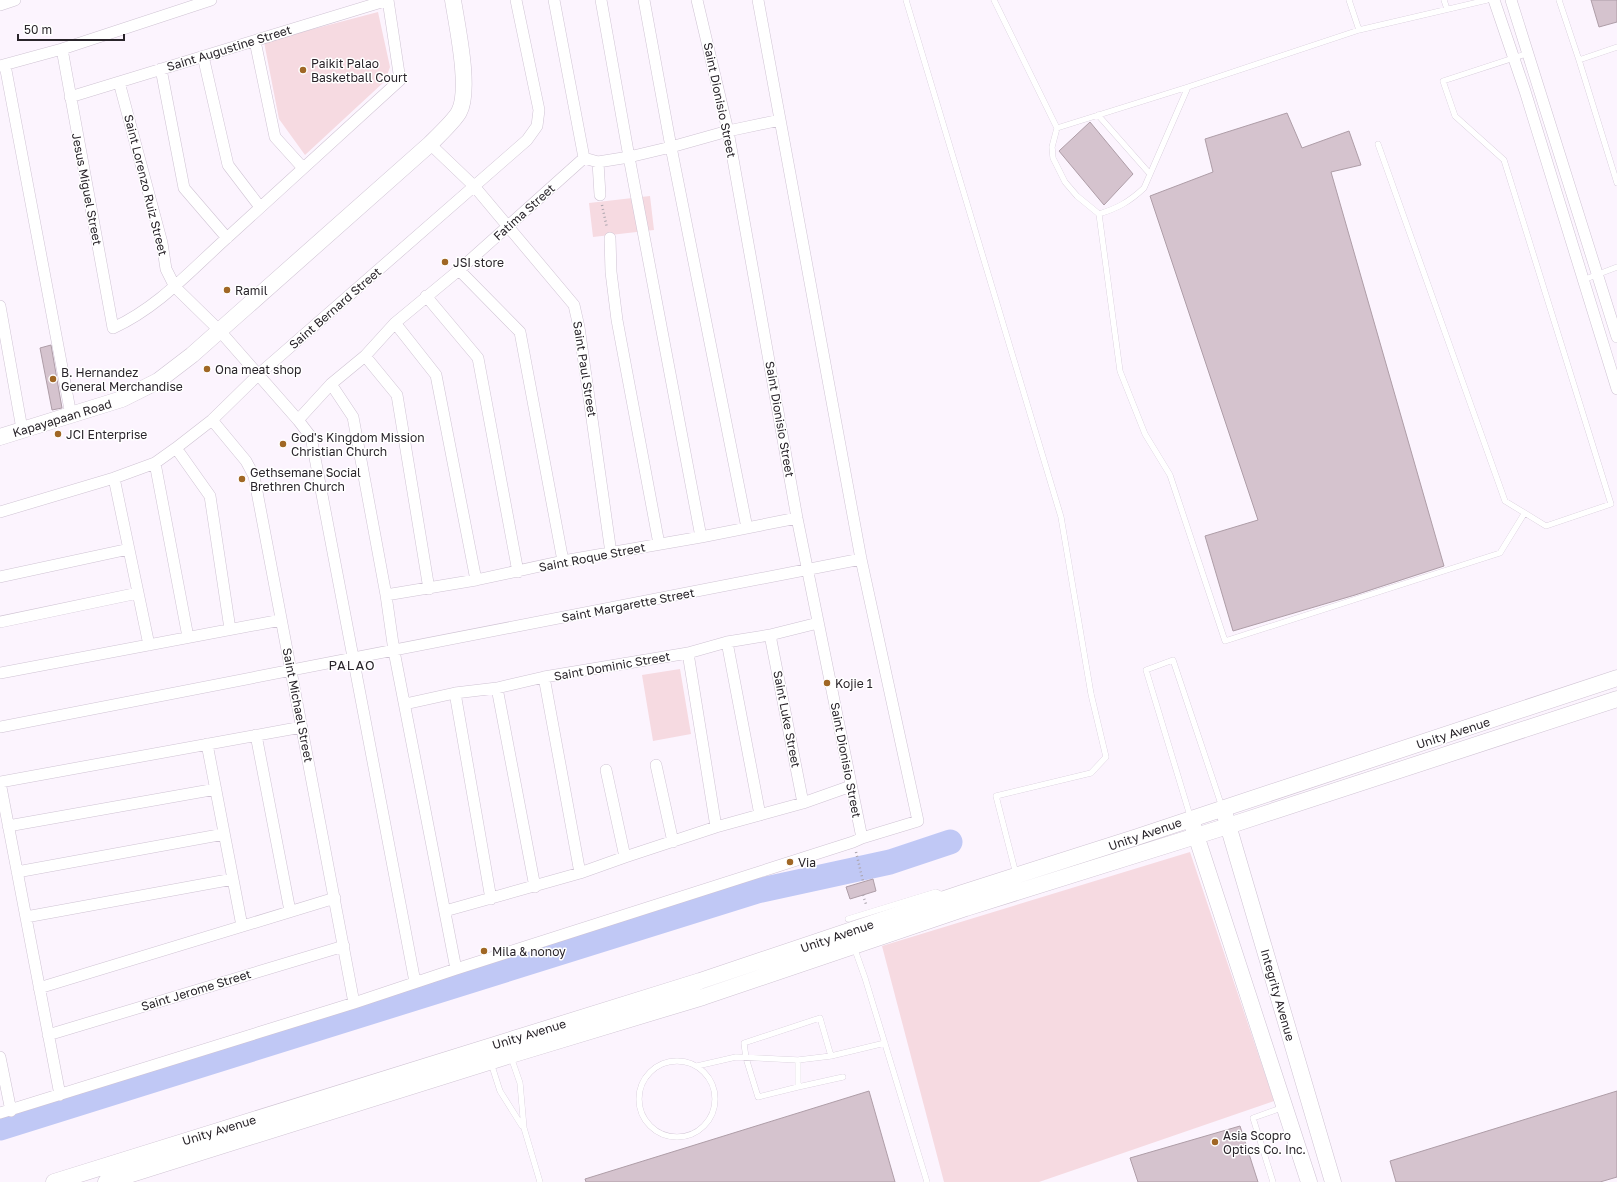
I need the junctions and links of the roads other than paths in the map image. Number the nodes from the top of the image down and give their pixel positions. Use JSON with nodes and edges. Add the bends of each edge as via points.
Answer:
{"nodes":[{"id":1,"x":16,"y":0,"type":"edge"},
{"id":2,"x":211,"y":0,"type":"edge"},
{"id":3,"x":388,"y":0,"type":"edge"},
{"id":4,"x":453,"y":0,"type":"edge"},
{"id":5,"x":516,"y":0,"type":"edge"},
{"id":6,"x":554,"y":0,"type":"edge"},
{"id":7,"x":601,"y":0,"type":"edge"},
{"id":8,"x":644,"y":0,"type":"edge"},
{"id":9,"x":697,"y":0,"type":"edge"},
{"id":10,"x":758,"y":0,"type":"edge"},
{"id":11,"x":906,"y":0,"type":"edge"},
{"id":12,"x":994,"y":0,"type":"edge"},
{"id":13,"x":1349,"y":0,"type":"edge"},
{"id":14,"x":1444,"y":0,"type":"edge"},
{"id":15,"x":1487,"y":0,"type":"edge"},
{"id":16,"x":1494,"y":0,"type":"edge"},
{"id":17,"x":1511,"y":0,"type":"edge"},
{"id":18,"x":1559,"y":0,"type":"edge"},
{"id":19,"x":0,"y":5,"type":"edge"},
{"id":20,"x":1447,"y":10,"type":"junction"},
{"id":21,"x":1359,"y":30,"type":"junction"},
{"id":22,"x":255,"y":41,"type":"junction"},
{"id":23,"x":1617,"y":47,"type":"edge"},
{"id":24,"x":62,"y":49,"type":"junction"},
{"id":25,"x":1529,"y":53,"type":"junction"},
{"id":26,"x":203,"y":56,"type":"junction"},
{"id":27,"x":1513,"y":58,"type":"junction"},
{"id":28,"x":1580,"y":60,"type":"junction"},
{"id":29,"x":2,"y":66,"type":"edge"},
{"id":30,"x":161,"y":69,"type":"junction"},
{"id":31,"x":119,"y":82,"type":"junction"},
{"id":32,"x":1188,"y":87,"type":"junction"},
{"id":33,"x":70,"y":97,"type":"junction"},
{"id":34,"x":1098,"y":115,"type":"junction"},
{"id":35,"x":780,"y":120,"type":"junction"},
{"id":36,"x":1057,"y":128,"type":"junction"},
{"id":37,"x":728,"y":131,"type":"junction"},
{"id":38,"x":430,"y":144,"type":"junction"},
{"id":39,"x":1378,"y":144,"type":"dead end"},
{"id":40,"x":671,"y":147,"type":"junction"},
{"id":41,"x":629,"y":157,"type":"junction"},
{"id":42,"x":584,"y":158,"type":"junction"},
{"id":43,"x":598,"y":162,"type":"junction"},
{"id":44,"x":303,"y":168,"type":"junction"},
{"id":45,"x":1150,"y":174,"type":"junction"},
{"id":46,"x":1617,"y":183,"type":"edge"},
{"id":47,"x":474,"y":186,"type":"junction"},
{"id":48,"x":600,"y":195,"type":"road end"},
{"id":49,"x":260,"y":207,"type":"junction"},
{"id":50,"x":1099,"y":214,"type":"junction"},
{"id":51,"x":508,"y":226,"type":"junction"},
{"id":52,"x":226,"y":238,"type":"junction"},
{"id":53,"x":610,"y":238,"type":"road end"},
{"id":54,"x":1617,"y":267,"type":"edge"},
{"id":55,"x":459,"y":270,"type":"junction"},
{"id":56,"x":1596,"y":274,"type":"junction"},
{"id":57,"x":1583,"y":280,"type":"junction"},
{"id":58,"x":174,"y":287,"type":"junction"},
{"id":59,"x":426,"y":296,"type":"junction"},
{"id":60,"x":0,"y":306,"type":"edge"},
{"id":61,"x":395,"y":323,"type":"junction"},
{"id":62,"x":219,"y":330,"type":"junction"},
{"id":63,"x":1617,"y":337,"type":"edge"},
{"id":64,"x":365,"y":356,"type":"junction"},
{"id":65,"x":258,"y":375,"type":"junction"},
{"id":66,"x":331,"y":384,"type":"junction"},
{"id":67,"x":1617,"y":389,"type":"edge"},
{"id":68,"x":71,"y":416,"type":"junction"},
{"id":69,"x":212,"y":420,"type":"junction"},
{"id":70,"x":298,"y":420,"type":"junction"},
{"id":71,"x":22,"y":430,"type":"junction"},
{"id":72,"x":0,"y":437,"type":"edge"},
{"id":73,"x":176,"y":448,"type":"junction"},
{"id":74,"x":155,"y":462,"type":"junction"},
{"id":75,"x":114,"y":478,"type":"junction"},
{"id":76,"x":0,"y":512,"type":"edge"},
{"id":77,"x":1524,"y":514,"type":"junction"},
{"id":78,"x":797,"y":518,"type":"junction"},
{"id":79,"x":747,"y":528,"type":"junction"},
{"id":80,"x":702,"y":537,"type":"junction"},
{"id":81,"x":659,"y":544,"type":"junction"},
{"id":82,"x":129,"y":549,"type":"junction"},
{"id":83,"x":611,"y":553,"type":"junction"},
{"id":84,"x":861,"y":559,"type":"junction"},
{"id":85,"x":563,"y":561,"type":"junction"},
{"id":86,"x":807,"y":569,"type":"junction"},
{"id":87,"x":518,"y":572,"type":"junction"},
{"id":88,"x":0,"y":577,"type":"edge"},
{"id":89,"x":476,"y":580,"type":"junction"},
{"id":90,"x":429,"y":589,"type":"junction"},
{"id":91,"x":138,"y":593,"type":"junction"},
{"id":92,"x":386,"y":595,"type":"junction"},
{"id":93,"x":281,"y":620,"type":"junction"},
{"id":94,"x":0,"y":622,"type":"edge"},
{"id":95,"x":818,"y":623,"type":"junction"},
{"id":96,"x":230,"y":629,"type":"junction"},
{"id":97,"x":770,"y":635,"type":"junction"},
{"id":98,"x":188,"y":638,"type":"junction"},
{"id":99,"x":727,"y":642,"type":"junction"},
{"id":100,"x":149,"y":645,"type":"junction"},
{"id":101,"x":394,"y":651,"type":"junction"},
{"id":102,"x":688,"y":653,"type":"junction"},
{"id":103,"x":354,"y":658,"type":"junction"},
{"id":104,"x":291,"y":671,"type":"junction"},
{"id":105,"x":0,"y":673,"type":"edge"},
{"id":106,"x":544,"y":677,"type":"junction"},
{"id":107,"x":1617,"y":678,"type":"edge"},
{"id":108,"x":497,"y":688,"type":"junction"},
{"id":109,"x":455,"y":694,"type":"junction"},
{"id":110,"x":1617,"y":700,"type":"edge"},
{"id":111,"x":405,"y":704,"type":"junction"},
{"id":112,"x":0,"y":727,"type":"edge"},
{"id":113,"x":302,"y":727,"type":"junction"},
{"id":114,"x":256,"y":735,"type":"junction"},
{"id":115,"x":206,"y":744,"type":"junction"},
{"id":116,"x":656,"y":765,"type":"dead end"},
{"id":117,"x":606,"y":770,"type":"dead end"},
{"id":118,"x":0,"y":782,"type":"edge"},
{"id":119,"x":851,"y":786,"type":"junction"},
{"id":120,"x":216,"y":789,"type":"junction"},
{"id":121,"x":803,"y":803,"type":"junction"},
{"id":122,"x":1223,"y":809,"type":"junction"},
{"id":123,"x":760,"y":815,"type":"junction"},
{"id":124,"x":1191,"y":818,"type":"junction"},
{"id":125,"x":8,"y":826,"type":"junction"},
{"id":126,"x":1228,"y":826,"type":"junction"},
{"id":127,"x":716,"y":827,"type":"junction"},
{"id":128,"x":224,"y":834,"type":"junction"},
{"id":129,"x":1196,"y":836,"type":"junction"},
{"id":130,"x":862,"y":838,"type":"junction"},
{"id":131,"x":673,"y":842,"type":"junction"},
{"id":132,"x":625,"y":857,"type":"junction"},
{"id":133,"x":17,"y":872,"type":"junction"},
{"id":134,"x":580,"y":873,"type":"junction"},
{"id":135,"x":1017,"y":876,"type":"junction"},
{"id":136,"x":233,"y":879,"type":"junction"},
{"id":137,"x":535,"y":887,"type":"junction"},
{"id":138,"x":335,"y":898,"type":"junction"},
{"id":139,"x":948,"y":898,"type":"junction"},
{"id":140,"x":491,"y":899,"type":"junction"},
{"id":141,"x":290,"y":911,"type":"junction"},
{"id":142,"x":445,"y":911,"type":"junction"},
{"id":143,"x":26,"y":916,"type":"junction"},
{"id":144,"x":848,"y":919,"type":"dead end"},
{"id":145,"x":242,"y":926,"type":"junction"},
{"id":146,"x":344,"y":946,"type":"junction"},
{"id":147,"x":854,"y":947,"type":"junction"},
{"id":148,"x":456,"y":969,"type":"junction"},
{"id":149,"x":415,"y":982,"type":"junction"},
{"id":150,"x":39,"y":988,"type":"junction"},
{"id":151,"x":354,"y":1003,"type":"junction"},
{"id":152,"x":48,"y":1035,"type":"junction"},
{"id":153,"x":885,"y":1043,"type":"junction"},
{"id":154,"x":509,"y":1048,"type":"junction"},
{"id":155,"x":490,"y":1054,"type":"junction"},
{"id":156,"x":831,"y":1056,"type":"junction"},
{"id":157,"x":0,"y":1057,"type":"edge"},
{"id":158,"x":746,"y":1058,"type":"junction"},
{"id":159,"x":798,"y":1060,"type":"junction"},
{"id":160,"x":697,"y":1066,"type":"junction"},
{"id":161,"x":843,"y":1077,"type":"dead end"},
{"id":162,"x":798,"y":1087,"type":"junction"},
{"id":163,"x":60,"y":1095,"type":"junction"},
{"id":164,"x":1286,"y":1107,"type":"junction"},
{"id":165,"x":5,"y":1112,"type":"edge"},
{"id":166,"x":524,"y":1128,"type":"junction"},
{"id":167,"x":54,"y":1182,"type":"edge"},
{"id":168,"x":106,"y":1182,"type":"edge"},
{"id":169,"x":540,"y":1182,"type":"edge"},
{"id":170,"x":927,"y":1182,"type":"edge"},
{"id":171,"x":1273,"y":1182,"type":"edge"},
{"id":172,"x":1309,"y":1182,"type":"edge"},
{"id":173,"x":1333,"y":1182,"type":"edge"}],
"edges":[{"from":1,"to":19,"type":"street"},
{"from":2,"to":24,"type":"street"},
{"from":3,"to":22,"type":"street","name":"Saint Augustine Street"},
{"from":3,"to":44,"type":"street","via":[[400,80]]},
{"from":4,"to":38,"type":"street","name":"Kapayapaan Road","via":[[463,71],[463,93],[459,112]]},
{"from":5,"to":47,"type":"street","name":"Saint Bernard Street","via":[[539,110],[539,122],[527,140]]},
{"from":6,"to":42,"type":"street"},
{"from":7,"to":41,"type":"street"},
{"from":8,"to":40,"type":"street"},
{"from":9,"to":37,"type":"street","name":"Saint Dionisio Street"},
{"from":10,"to":35,"type":"street"},
{"from":11,"to":135,"type":"lane","via":[[1061,517],[1091,694],[1106,757],[1091,773],[996,796]]},
{"from":12,"to":36,"type":"lane"},
{"from":13,"to":21,"type":"lane"},
{"from":14,"to":20,"type":"lane"},
{"from":15,"to":20,"type":"lane"},
{"from":16,"to":27,"type":"street"},
{"from":17,"to":25,"type":"street"},
{"from":18,"to":28,"type":"lane"},
{"from":20,"to":21,"type":"lane"},
{"from":21,"to":32,"type":"lane"},
{"from":22,"to":26,"type":"street","name":"Saint Augustine Street"},
{"from":22,"to":44,"type":"street","via":[[275,137]]},
{"from":23,"to":28,"type":"lane"},
{"from":24,"to":29,"type":"street"},
{"from":24,"to":33,"type":"street","name":"Jesus Miguel Street"},
{"from":25,"to":27,"type":"lane"},
{"from":25,"to":56,"type":"street"},
{"from":26,"to":30,"type":"street","name":"Saint Augustine Street"},
{"from":26,"to":49,"type":"street","via":[[228,165]]},
{"from":27,"to":57,"type":"street"},
{"from":27,"to":77,"type":"lane","via":[[1443,81],[1455,116],[1504,160],[1611,504],[1546,526]]},
{"from":28,"to":46,"type":"lane"},
{"from":29,"to":68,"type":"street"},
{"from":30,"to":31,"type":"street","name":"Saint Augustine Street"},
{"from":30,"to":52,"type":"street","via":[[184,188]]},
{"from":31,"to":33,"type":"street","name":"Saint Augustine Street"},
{"from":31,"to":58,"type":"street","name":"Saint Lorenzo Ruiz Street","via":[[162,244],[166,269]]},
{"from":32,"to":34,"type":"lane"},
{"from":32,"to":45,"type":"lane"},
{"from":33,"to":58,"type":"street","name":"Jesus Miguel Street","via":[[113,328],[131,320]]},
{"from":34,"to":36,"type":"lane"},
{"from":34,"to":45,"type":"lane"},
{"from":35,"to":37,"type":"street"},
{"from":35,"to":84,"type":"street"},
{"from":36,"to":50,"type":"lane","via":[[1052,148],[1053,158],[1065,182]]},
{"from":37,"to":40,"type":"street"},
{"from":37,"to":78,"type":"street","name":"Saint Dionisio Street"},
{"from":38,"to":47,"type":"street","name":"Saint Paul Street"},
{"from":38,"to":62,"type":"street","name":"Kapayapaan Road"},
{"from":39,"to":77,"type":"lane","via":[[1505,501]]},
{"from":40,"to":41,"type":"street"},
{"from":40,"to":79,"type":"street"},
{"from":41,"to":43,"type":"street"},
{"from":41,"to":80,"type":"street"},
{"from":42,"to":43,"type":"street"},
{"from":42,"to":51,"type":"street","name":"Fatima Street"},
{"from":43,"to":48,"type":"street"},
{"from":44,"to":49,"type":"street"},
{"from":45,"to":50,"type":"lane","via":[[1144,188],[1130,201]]},
{"from":47,"to":51,"type":"street","name":"Saint Paul Street"},
{"from":47,"to":65,"type":"street","name":"Saint Bernard Street"},
{"from":49,"to":52,"type":"street"},
{"from":50,"to":77,"type":"lane","via":[[1120,371],[1145,434],[1170,475],[1225,641],[1500,553]]},
{"from":51,"to":55,"type":"street","name":"Fatima Street"},
{"from":51,"to":83,"type":"street","name":"Saint Paul Street","via":[[574,305]]},
{"from":52,"to":58,"type":"street"},
{"from":53,"to":81,"type":"street","via":[[617,320]]},
{"from":54,"to":56,"type":"lane"},
{"from":55,"to":59,"type":"street","name":"Fatima Street"},
{"from":55,"to":85,"type":"street","via":[[520,332]]},
{"from":56,"to":57,"type":"lane"},
{"from":56,"to":63,"type":"street"},
{"from":57,"to":67,"type":"street"},
{"from":58,"to":62,"type":"street"},
{"from":59,"to":61,"type":"street","name":"Fatima Street"},
{"from":59,"to":87,"type":"street","via":[[478,358]]},
{"from":60,"to":71,"type":"street"},
{"from":61,"to":64,"type":"street","name":"Fatima Street"},
{"from":61,"to":89,"type":"street","via":[[436,375]]},
{"from":62,"to":65,"type":"street"},
{"from":62,"to":68,"type":"street","name":"Kapayapaan Road","via":[[170,372],[146,388],[110,404]]},
{"from":64,"to":66,"type":"street","name":"Fatima Street"},
{"from":64,"to":90,"type":"street","via":[[397,395]]},
{"from":65,"to":69,"type":"street","name":"Saint Bernard Street"},
{"from":65,"to":70,"type":"street"},
{"from":66,"to":70,"type":"street","name":"Fatima Street"},
{"from":66,"to":92,"type":"street","via":[[354,417]]},
{"from":68,"to":71,"type":"street","name":"Kapayapaan Road"},
{"from":69,"to":73,"type":"street","name":"Saint Bernard Street"},
{"from":69,"to":93,"type":"street","name":"Saint Michael Street","via":[[246,461],[254,476]]},
{"from":70,"to":103,"type":"street","via":[[311,437]]},
{"from":71,"to":72,"type":"street","name":"Kapayapaan Road"},
{"from":73,"to":74,"type":"street","name":"Saint Bernard Street"},
{"from":73,"to":96,"type":"street","via":[[210,496]]},
{"from":74,"to":75,"type":"street","name":"Saint Bernard Street"},
{"from":74,"to":98,"type":"street"},
{"from":75,"to":76,"type":"street","name":"Saint Bernard Street"},
{"from":75,"to":82,"type":"street"},
{"from":78,"to":79,"type":"street","name":"Saint Roque Street"},
{"from":78,"to":86,"type":"street","name":"Saint Dionisio Street"},
{"from":79,"to":80,"type":"street","name":"Saint Roque Street"},
{"from":80,"to":81,"type":"street","name":"Saint Roque Street"},
{"from":81,"to":83,"type":"street","name":"Saint Roque Street"},
{"from":82,"to":88,"type":"street"},
{"from":82,"to":91,"type":"street"},
{"from":83,"to":85,"type":"street","name":"Saint Roque Street"},
{"from":84,"to":86,"type":"street","name":"Saint Margarette Street"},
{"from":84,"to":130,"type":"street","via":[[918,821]]},
{"from":85,"to":87,"type":"street","name":"Saint Roque Street"},
{"from":86,"to":95,"type":"street","name":"Saint Dionisio Street"},
{"from":86,"to":101,"type":"street","name":"Saint Margarette Street"},
{"from":87,"to":89,"type":"street","name":"Saint Roque Street"},
{"from":89,"to":90,"type":"street","name":"Saint Roque Street"},
{"from":90,"to":92,"type":"street","name":"Saint Roque Street"},
{"from":91,"to":94,"type":"street"},
{"from":91,"to":100,"type":"street"},
{"from":92,"to":101,"type":"street"},
{"from":93,"to":96,"type":"street"},
{"from":93,"to":104,"type":"street","name":"Saint Michael Street"},
{"from":95,"to":97,"type":"street","name":"Saint Dominic Street"},
{"from":95,"to":119,"type":"street","name":"Saint Dionisio Street"},
{"from":96,"to":98,"type":"street"},
{"from":97,"to":99,"type":"street","name":"Saint Dominic Street"},
{"from":97,"to":121,"type":"street","name":"Saint Luke Street"},
{"from":98,"to":100,"type":"street"},
{"from":99,"to":102,"type":"street","name":"Saint Dominic Street"},
{"from":99,"to":123,"type":"street"},
{"from":100,"to":105,"type":"street"},
{"from":101,"to":103,"type":"street","name":"Saint Margarette Street"},
{"from":101,"to":111,"type":"street"},
{"from":102,"to":106,"type":"street","name":"Saint Dominic Street"},
{"from":102,"to":127,"type":"street"},
{"from":103,"to":104,"type":"street","name":"Saint Margarette Street"},
{"from":103,"to":149,"type":"street"},
{"from":104,"to":112,"type":"street","name":"Saint Margarette Street"},
{"from":104,"to":113,"type":"street","name":"Saint Michael Street"},
{"from":106,"to":108,"type":"street","name":"Saint Dominic Street"},
{"from":106,"to":134,"type":"street"},
{"from":107,"to":122,"type":"street","name":"Unity Avenue"},
{"from":108,"to":109,"type":"street","name":"Saint Dominic Street"},
{"from":108,"to":137,"type":"street"},
{"from":109,"to":111,"type":"street","name":"Saint Dominic Street"},
{"from":109,"to":140,"type":"street"},
{"from":110,"to":126,"type":"street","name":"Unity Avenue"},
{"from":111,"to":142,"type":"street"},
{"from":113,"to":114,"type":"street"},
{"from":113,"to":138,"type":"street","name":"Saint Michael Street"},
{"from":114,"to":115,"type":"street"},
{"from":114,"to":141,"type":"street"},
{"from":115,"to":118,"type":"street"},
{"from":115,"to":120,"type":"street"},
{"from":116,"to":131,"type":"street"},
{"from":117,"to":132,"type":"street"},
{"from":118,"to":125,"type":"street"},
{"from":119,"to":121,"type":"street"},
{"from":119,"to":130,"type":"street","name":"Saint Dionisio Street"},
{"from":120,"to":125,"type":"street"},
{"from":120,"to":128,"type":"street"},
{"from":121,"to":123,"type":"street"},
{"from":122,"to":124,"type":"street","name":"Unity Avenue"},
{"from":122,"to":124,"type":"lane","via":[[1173,660],[1146,670]]},
{"from":122,"to":126,"type":"street","name":"Integrity Avenue"},
{"from":123,"to":127,"type":"street"},
{"from":124,"to":129,"type":"street"},
{"from":124,"to":135,"type":"street","name":"Unity Avenue"},
{"from":125,"to":133,"type":"street"},
{"from":126,"to":129,"type":"street","name":"Unity Avenue"},
{"from":126,"to":173,"type":"street","name":"Integrity Avenue"},
{"from":127,"to":131,"type":"street"},
{"from":128,"to":133,"type":"street"},
{"from":128,"to":136,"type":"street"},
{"from":129,"to":147,"type":"street","name":"Unity Avenue","via":[[966,908]]},
{"from":129,"to":164,"type":"street"},
{"from":130,"to":148,"type":"street"},
{"from":131,"to":132,"type":"street"},
{"from":132,"to":134,"type":"street"},
{"from":133,"to":143,"type":"street"},
{"from":134,"to":137,"type":"street"},
{"from":135,"to":139,"type":"street","name":"Unity Avenue"},
{"from":136,"to":143,"type":"street"},
{"from":136,"to":145,"type":"street"},
{"from":137,"to":140,"type":"street"},
{"from":138,"to":141,"type":"street"},
{"from":138,"to":146,"type":"street","name":"Saint Michael Street"},
{"from":139,"to":144,"type":"lane","via":[[936,892]]},
{"from":139,"to":154,"type":"street","name":"Unity Avenue"},
{"from":140,"to":142,"type":"street"},
{"from":141,"to":145,"type":"street"},
{"from":142,"to":148,"type":"street"},
{"from":143,"to":150,"type":"street"},
{"from":145,"to":150,"type":"street"},
{"from":146,"to":151,"type":"street","name":"Saint Michael Street"},
{"from":146,"to":152,"type":"street","name":"Saint Jerome Street"},
{"from":147,"to":153,"type":"lane"},
{"from":147,"to":154,"type":"street","name":"Unity Avenue","via":[[703,997]]},
{"from":148,"to":149,"type":"street"},
{"from":149,"to":151,"type":"street"},
{"from":150,"to":152,"type":"street"},
{"from":151,"to":163,"type":"street"},
{"from":152,"to":163,"type":"street"},
{"from":153,"to":156,"type":"lane"},
{"from":153,"to":170,"type":"lane"},
{"from":154,"to":155,"type":"street","name":"Unity Avenue"},
{"from":154,"to":166,"type":"lane","via":[[520,1083]]},
{"from":155,"to":166,"type":"lane","via":[[500,1091]]},
{"from":155,"to":167,"type":"street","name":"Unity Avenue"},
{"from":155,"to":168,"type":"street","name":"Unity Avenue"},
{"from":156,"to":158,"type":"lane","via":[[820,1018],[744,1043]]},
{"from":156,"to":159,"type":"lane"},
{"from":157,"to":165,"type":"street"},
{"from":158,"to":159,"type":"lane"},
{"from":158,"to":160,"type":"lane","via":[[736,1057]]},
{"from":158,"to":162,"type":"lane","via":[[758,1097]]},
{"from":159,"to":162,"type":"lane"},
{"from":160,"to":160,"type":"lane","via":[[677,1061],[657,1066],[643,1081],[638,1105],[644,1120],[654,1131],[669,1137],[684,1137],[698,1131],[709,1120],[715,1106],[714,1090],[708,1077]]},
{"from":161,"to":162,"type":"lane"},
{"from":163,"to":165,"type":"street"},
{"from":164,"to":171,"type":"lane","via":[[1253,1118]]},
{"from":164,"to":172,"type":"street"},
{"from":166,"to":169,"type":"lane"}]}
